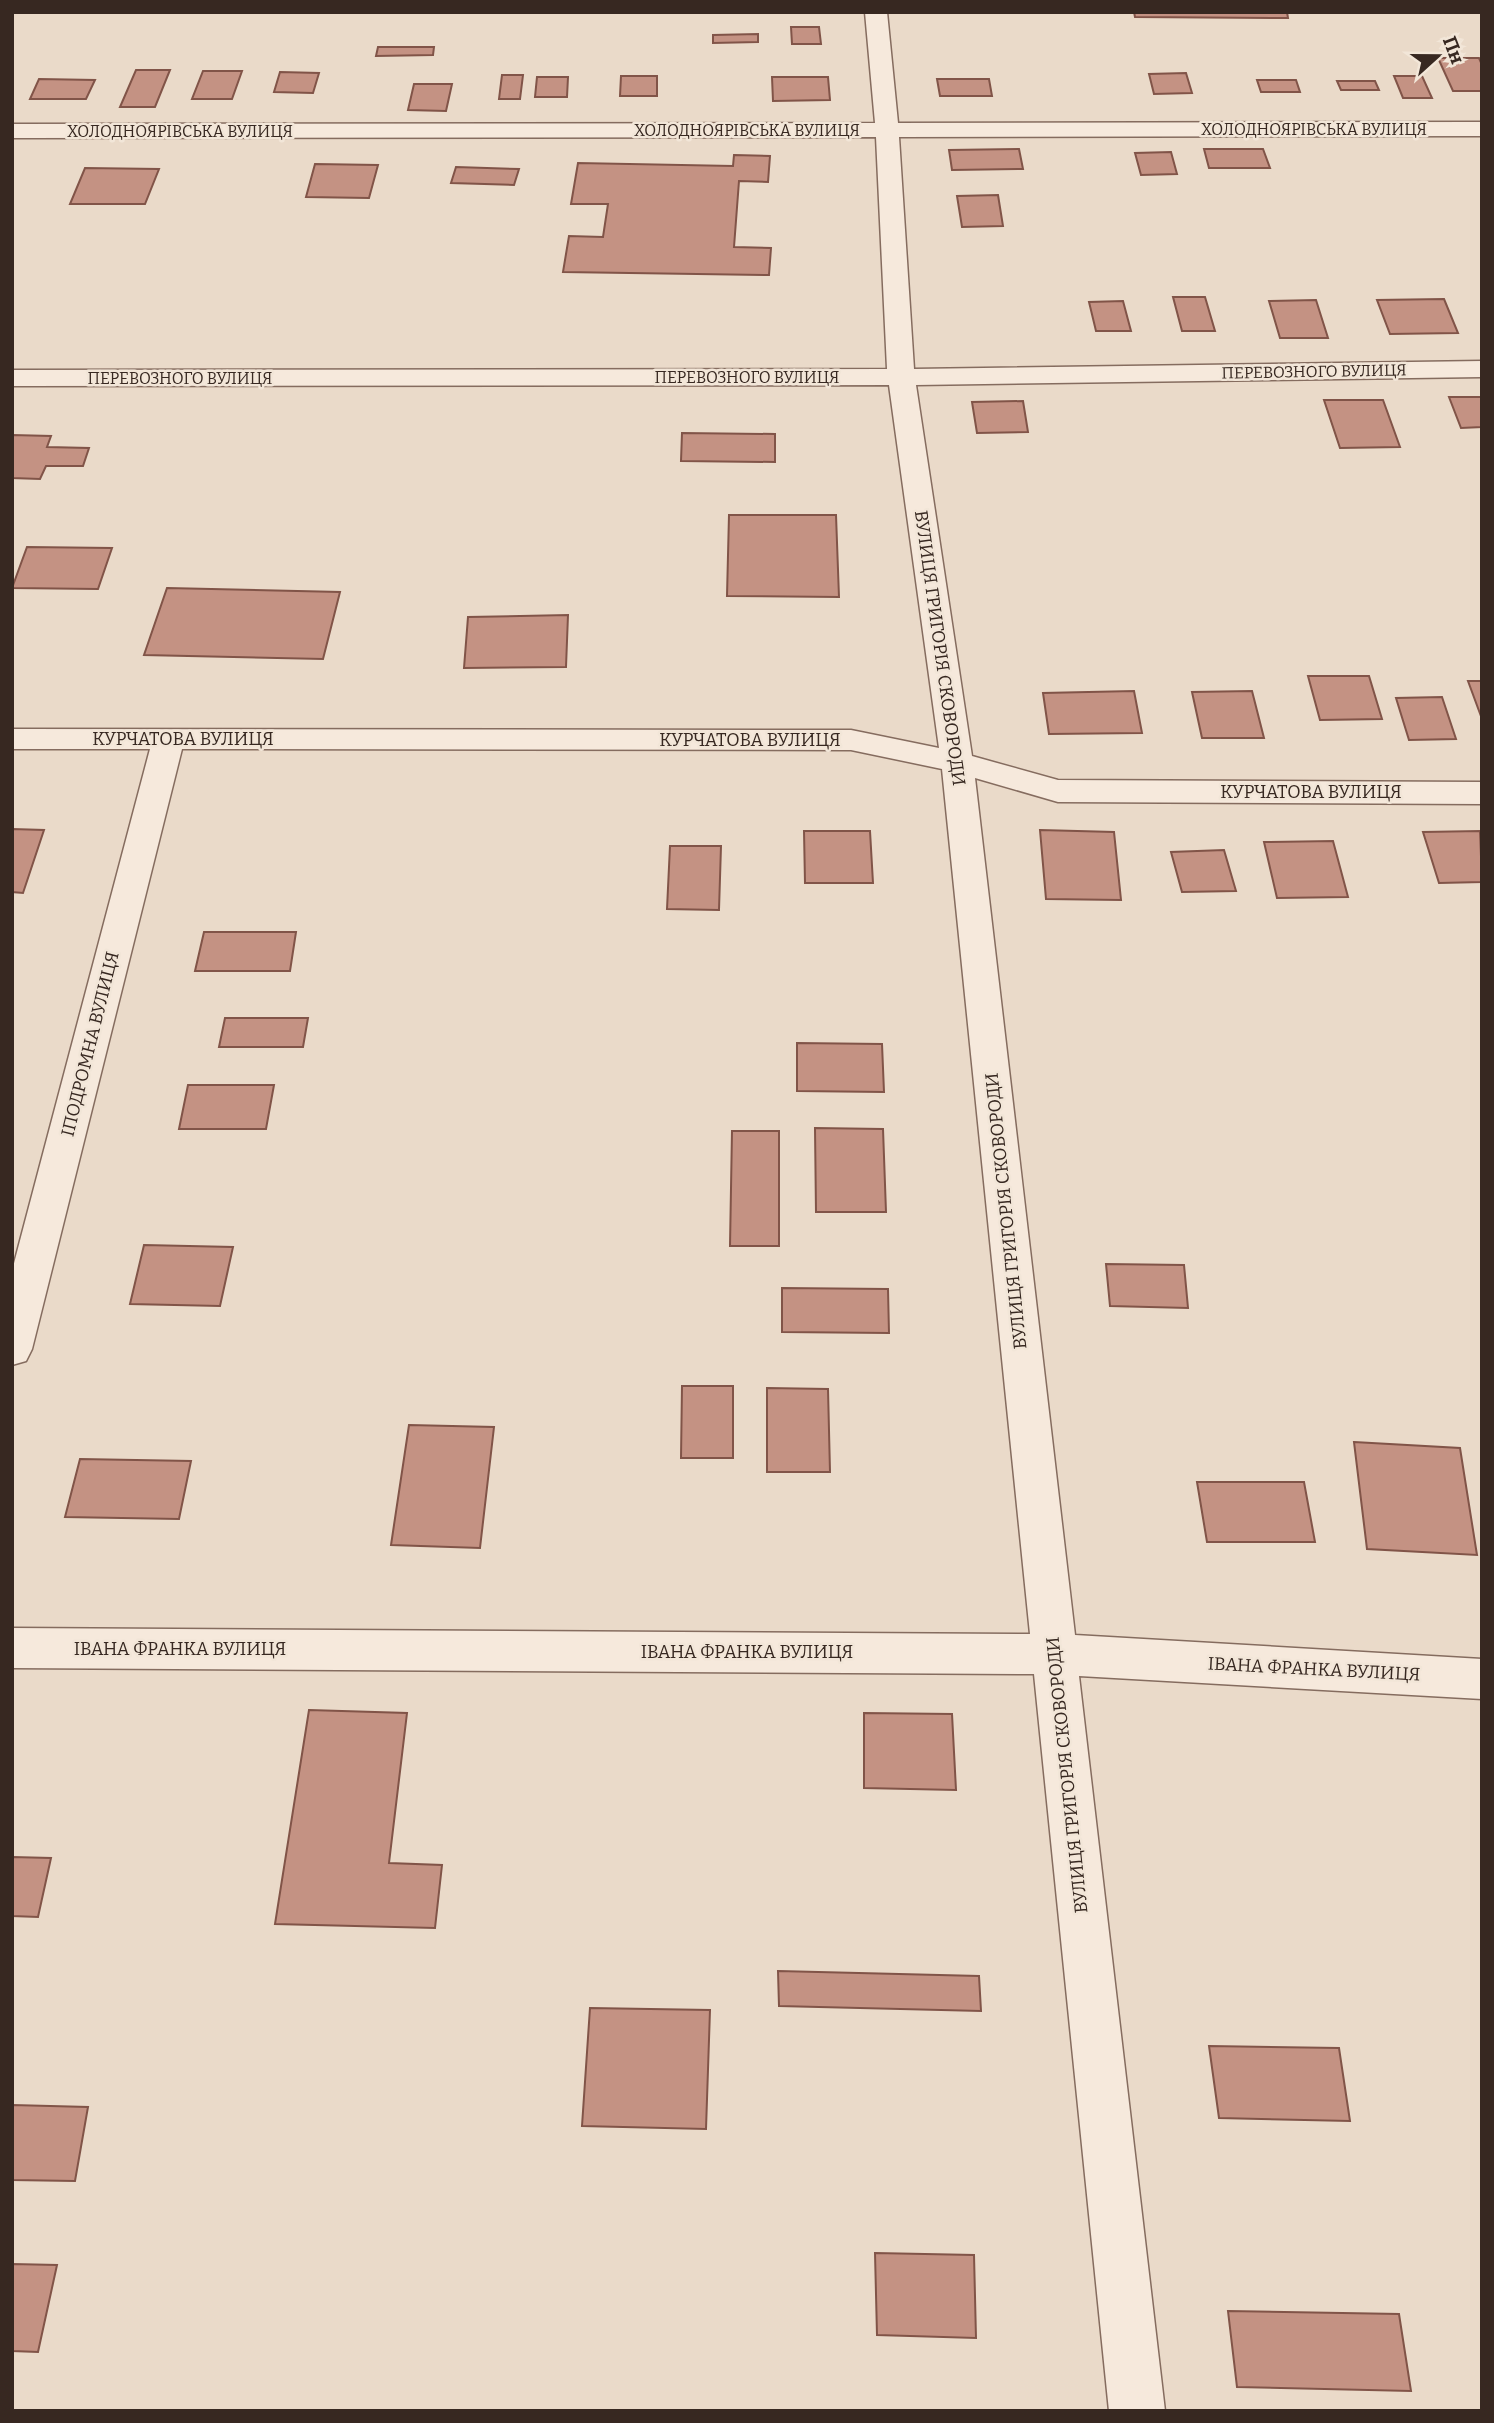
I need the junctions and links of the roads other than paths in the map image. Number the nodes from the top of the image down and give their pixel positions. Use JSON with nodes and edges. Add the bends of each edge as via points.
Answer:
{"nodes":[{"id":1,"x":876,"y":12,"type":"edge"},
{"id":2,"x":887,"y":129,"type":"junction"},
{"id":3,"x":1482,"y":129,"type":"edge"},
{"id":4,"x":12,"y":131,"type":"edge"},
{"id":5,"x":1482,"y":369,"type":"edge"},
{"id":6,"x":901,"y":377,"type":"junction"},
{"id":7,"x":12,"y":378,"type":"edge"},
{"id":8,"x":12,"y":739,"type":"edge"},
{"id":9,"x":168,"y":740,"type":"junction"},
{"id":10,"x":957,"y":762,"type":"junction"},
{"id":11,"x":1482,"y":793,"type":"edge"},
{"id":12,"x":12,"y":1349,"type":"edge"},
{"id":13,"x":12,"y":1648,"type":"edge"},
{"id":14,"x":1054,"y":1654,"type":"junction"},
{"id":15,"x":1482,"y":1679,"type":"edge"},
{"id":16,"x":1137,"y":2411,"type":"edge"}],
"edges":[{"from":1,"to":2,"type":"street","name":"ВУЛИЦЯ ГРИГОРІЯ СКОВОРОДИ"},
{"from":2,"to":3,"type":"street","name":"ХОЛОДНОЯРІВСЬКА ВУЛИЦЯ"},
{"from":2,"to":4,"type":"street","name":"ХОЛОДНОЯРІВСЬКА ВУЛИЦЯ"},
{"from":2,"to":6,"type":"street","name":"ВУЛИЦЯ ГРИГОРІЯ СКОВОРОДИ"},
{"from":5,"to":6,"type":"street","name":"ПЕРЕВОЗНОГО ВУЛИЦЯ"},
{"from":6,"to":7,"type":"street","name":"ПЕРЕВОЗНОГО ВУЛИЦЯ"},
{"from":6,"to":10,"type":"street","name":"ВУЛИЦЯ ГРИГОРІЯ СКОВОРОДИ"},
{"from":8,"to":9,"type":"street","name":"КУРЧАТОВА ВУЛИЦЯ"},
{"from":9,"to":10,"type":"street","name":"КУРЧАТОВА ВУЛИЦЯ","via":[[851,740]]},
{"from":9,"to":12,"type":"street","name":"ІПОДРОМНА ВУЛИЦЯ"},
{"from":10,"to":11,"type":"street","name":"КУРЧАТОВА ВУЛИЦЯ","via":[[1058,791]]},
{"from":10,"to":14,"type":"street","name":"ВУЛИЦЯ ГРИГОРІЯ СКОВОРОДИ"},
{"from":13,"to":14,"type":"street","name":"ІВАНА ФРАНКА ВУЛИЦЯ"},
{"from":14,"to":15,"type":"street","name":"ІВАНА ФРАНКА ВУЛИЦЯ"},
{"from":14,"to":16,"type":"street","name":"ВУЛИЦЯ ГРИГОРІЯ СКОВОРОДИ"}]}
